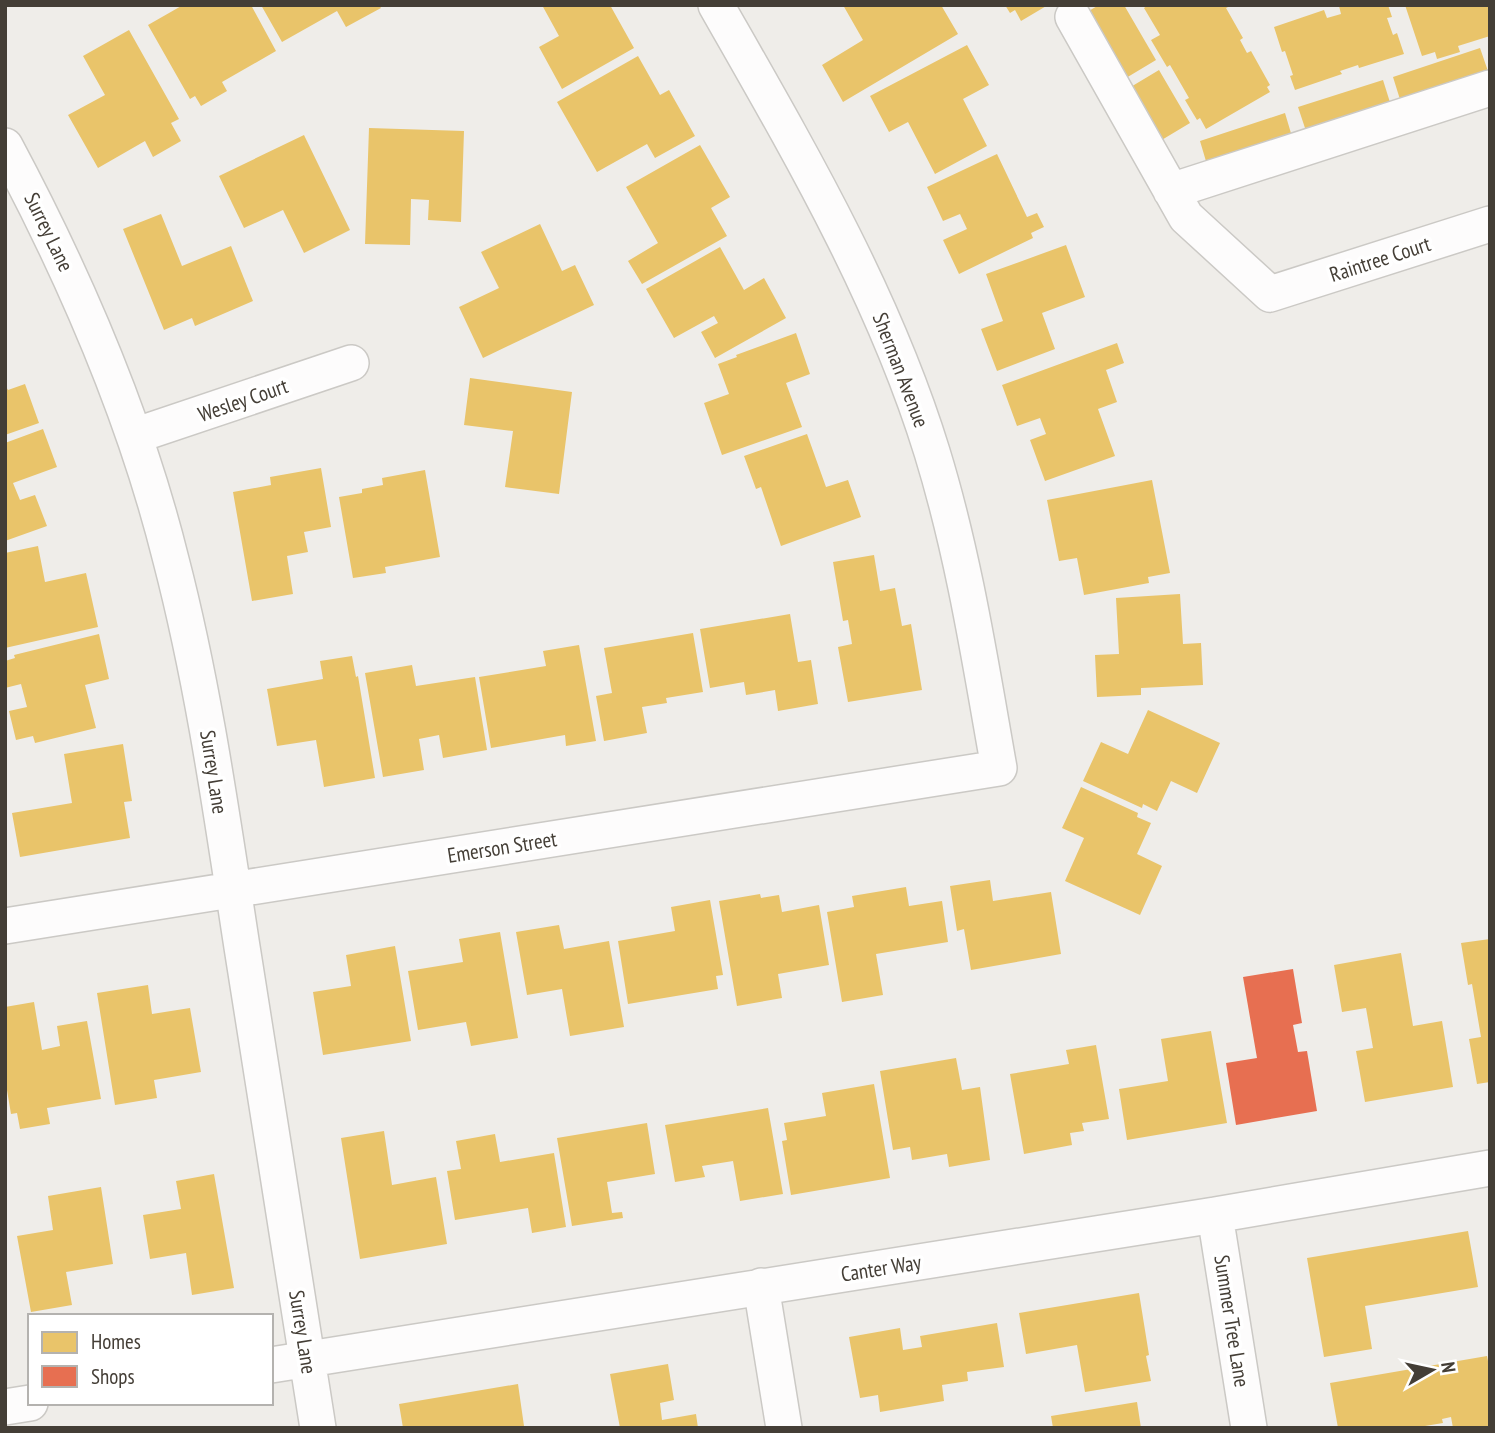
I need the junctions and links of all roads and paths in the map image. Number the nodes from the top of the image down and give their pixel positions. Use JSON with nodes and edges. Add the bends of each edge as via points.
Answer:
{"nodes":[{"id":1,"x":716,"y":5,"type":"edge"},
{"id":2,"x":1073,"y":17,"type":"dead end"},
{"id":3,"x":1490,"y":88,"type":"edge"},
{"id":4,"x":5,"y":146,"type":"edge"},
{"id":5,"x":1171,"y":191,"type":"junction"},
{"id":6,"x":1490,"y":224,"type":"edge"},
{"id":7,"x":351,"y":363,"type":"dead end"},
{"id":8,"x":134,"y":436,"type":"junction"},
{"id":9,"x":999,"y":768,"type":"joint"},
{"id":10,"x":233,"y":890,"type":"junction"},
{"id":11,"x":5,"y":926,"type":"edge"},
{"id":12,"x":1490,"y":1168,"type":"edge"},
{"id":13,"x":1215,"y":1214,"type":"junction"},
{"id":14,"x":761,"y":1286,"type":"junction"},
{"id":15,"x":307,"y":1359,"type":"junction"},
{"id":16,"x":273,"y":1365,"type":"edge"},
{"id":17,"x":28,"y":1403,"type":"edge"},
{"id":18,"x":5,"y":1407,"type":"edge"},
{"id":19,"x":318,"y":1428,"type":"edge"},
{"id":20,"x":784,"y":1428,"type":"edge"},
{"id":21,"x":1249,"y":1428,"type":"edge"}],
"edges":[{"from":1,"to":9,"type":"street","name":"Sherman Avenue","via":[[857,261],[898,355],[932,452],[966,576]]},
{"from":2,"to":5,"type":"street"},
{"from":3,"to":5,"type":"street"},
{"from":4,"to":8,"type":"street","name":"Surrey Lane","via":[[93,327]]},
{"from":5,"to":6,"type":"street","name":"Raintree Court","via":[[1186,218],[1270,294]]},
{"from":7,"to":8,"type":"street","name":"Wesley Court"},
{"from":8,"to":10,"type":"street","name":"Surrey Lane","via":[[171,558],[199,681]]},
{"from":9,"to":10,"type":"street","name":"Emerson Street"},
{"from":10,"to":11,"type":"street","name":"Emerson Street"},
{"from":10,"to":15,"type":"street","name":"Surrey Lane"},
{"from":12,"to":13,"type":"street","name":"Canter Way"},
{"from":13,"to":14,"type":"street","name":"Canter Way"},
{"from":13,"to":21,"type":"street","name":"Summer Tree Lane"},
{"from":14,"to":15,"type":"street","name":"Canter Way"},
{"from":14,"to":20,"type":"street"},
{"from":15,"to":16,"type":"street","name":"Canter Way"},
{"from":15,"to":19,"type":"street","name":"Surrey Lane"},
{"from":17,"to":18,"type":"street"}]}
